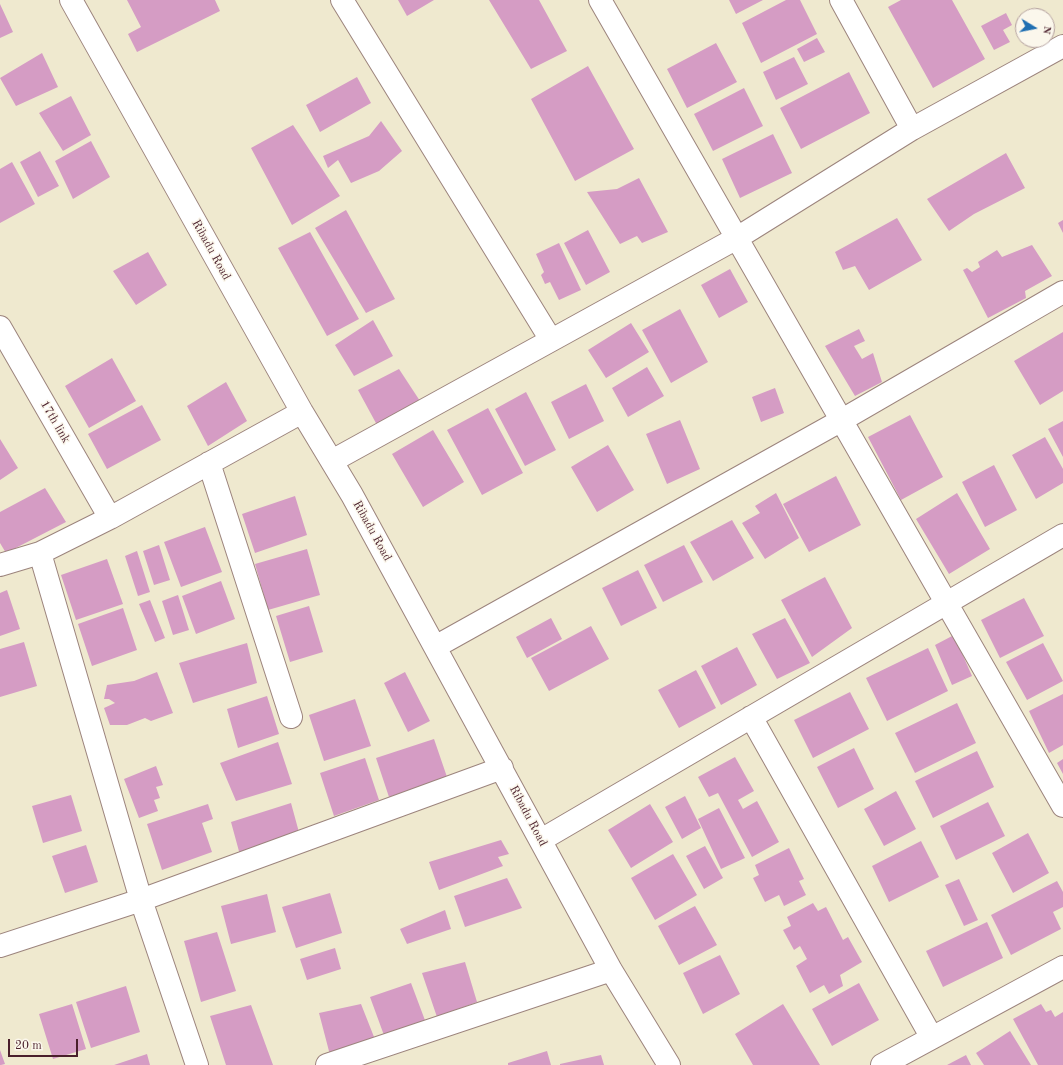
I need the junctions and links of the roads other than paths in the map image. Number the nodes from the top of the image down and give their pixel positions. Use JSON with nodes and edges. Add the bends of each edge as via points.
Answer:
{"nodes":[{"id":1,"x":71,"y":0,"type":"edge"},
{"id":2,"x":342,"y":0,"type":"edge"},
{"id":3,"x":600,"y":0,"type":"edge"},
{"id":4,"x":841,"y":0,"type":"edge"},
{"id":5,"x":1063,"y":46,"type":"edge"},
{"id":6,"x":912,"y":129,"type":"junction"},
{"id":7,"x":737,"y":238,"type":"junction"},
{"id":8,"x":1063,"y":292,"type":"edge"},
{"id":9,"x":0,"y":327,"type":"edge"},
{"id":10,"x":551,"y":340,"type":"junction"},
{"id":11,"x":302,"y":412,"type":"junction"},
{"id":12,"x":842,"y":420,"type":"junction"},
{"id":13,"x":332,"y":461,"type":"junction"},
{"id":14,"x":209,"y":463,"type":"junction"},
{"id":15,"x":110,"y":518,"type":"junction"},
{"id":16,"x":1063,"y":535,"type":"edge"},
{"id":17,"x":40,"y":553,"type":"junction"},
{"id":18,"x":0,"y":566,"type":"edge"},
{"id":19,"x":946,"y":603,"type":"junction"},
{"id":20,"x":435,"y":647,"type":"junction"},
{"id":21,"x":291,"y":717,"type":"dead end"},
{"id":22,"x":751,"y":717,"type":"junction"},
{"id":23,"x":502,"y":768,"type":"junction"},
{"id":24,"x":1063,"y":806,"type":"edge"},
{"id":25,"x":541,"y":840,"type":"junction"},
{"id":26,"x":141,"y":900,"type":"junction"},
{"id":27,"x":0,"y":946,"type":"edge"},
{"id":28,"x":1063,"y":967,"type":"edge"},
{"id":29,"x":611,"y":970,"type":"junction"},
{"id":30,"x":932,"y":1038,"type":"junction"},
{"id":31,"x":197,"y":1065,"type":"edge"},
{"id":32,"x":327,"y":1065,"type":"edge"},
{"id":33,"x":669,"y":1065,"type":"edge"},
{"id":34,"x":882,"y":1065,"type":"edge"}],
"edges":[{"from":1,"to":11,"type":"street","name":"Ribadu Road"},
{"from":2,"to":10,"type":"street"},
{"from":3,"to":7,"type":"street"},
{"from":4,"to":6,"type":"street"},
{"from":5,"to":6,"type":"street"},
{"from":6,"to":7,"type":"street"},
{"from":7,"to":10,"type":"street"},
{"from":7,"to":12,"type":"street"},
{"from":8,"to":12,"type":"street"},
{"from":9,"to":15,"type":"street","name":"17th link"},
{"from":10,"to":13,"type":"street"},
{"from":11,"to":13,"type":"street","name":"Ribadu Road"},
{"from":11,"to":14,"type":"street"},
{"from":12,"to":19,"type":"street"},
{"from":12,"to":20,"type":"street"},
{"from":13,"to":20,"type":"street","name":"Ribadu Road"},
{"from":14,"to":15,"type":"street"},
{"from":14,"to":21,"type":"street"},
{"from":15,"to":17,"type":"street"},
{"from":16,"to":19,"type":"street"},
{"from":17,"to":18,"type":"street"},
{"from":17,"to":26,"type":"street"},
{"from":19,"to":22,"type":"street"},
{"from":19,"to":24,"type":"street"},
{"from":20,"to":23,"type":"street","name":"Ribadu Road"},
{"from":22,"to":25,"type":"street"},
{"from":22,"to":30,"type":"street"},
{"from":23,"to":25,"type":"street","name":"Ribadu Road"},
{"from":23,"to":26,"type":"street"},
{"from":25,"to":29,"type":"street","name":"Ribadu Road"},
{"from":26,"to":27,"type":"street"},
{"from":26,"to":31,"type":"street"},
{"from":28,"to":30,"type":"street"},
{"from":29,"to":32,"type":"street"},
{"from":29,"to":33,"type":"street","name":"Ribadu Road"},
{"from":30,"to":34,"type":"street"}]}
